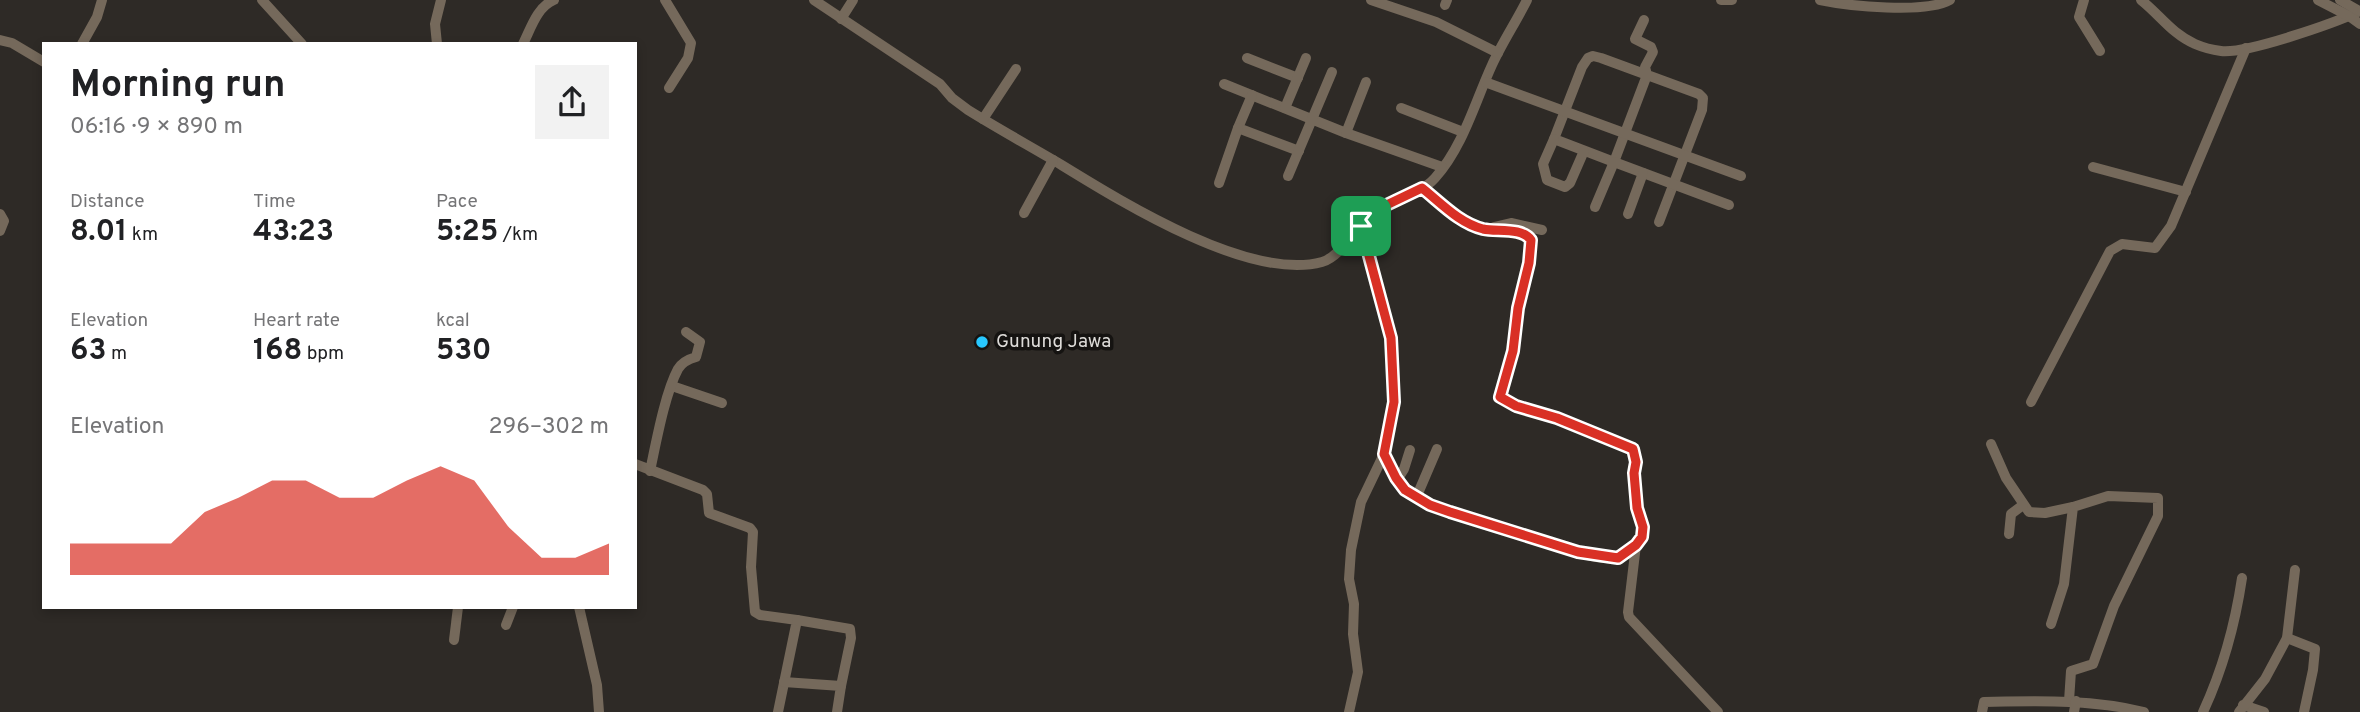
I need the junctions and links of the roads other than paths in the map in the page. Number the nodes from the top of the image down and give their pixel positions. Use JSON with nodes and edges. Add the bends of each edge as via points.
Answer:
{"nodes":[{"id":1,"x":102,"y":0,"type":"edge"},
{"id":2,"x":262,"y":0,"type":"edge"},
{"id":3,"x":441,"y":0,"type":"edge"},
{"id":4,"x":554,"y":0,"type":"edge"},
{"id":5,"x":665,"y":0,"type":"edge"},
{"id":6,"x":814,"y":0,"type":"edge"},
{"id":7,"x":853,"y":0,"type":"edge"},
{"id":8,"x":1371,"y":0,"type":"edge"},
{"id":9,"x":1527,"y":0,"type":"edge"},
{"id":10,"x":1721,"y":0,"type":"edge"},
{"id":11,"x":1732,"y":0,"type":"edge"},
{"id":12,"x":1820,"y":0,"type":"edge"},
{"id":13,"x":1950,"y":0,"type":"edge"},
{"id":14,"x":2084,"y":0,"type":"edge"},
{"id":15,"x":2141,"y":0,"type":"edge"},
{"id":16,"x":2318,"y":0,"type":"edge"},
{"id":17,"x":2340,"y":0,"type":"edge"},
{"id":18,"x":2356,"y":12,"type":"edge"},
{"id":19,"x":842,"y":19,"type":"junction"},
{"id":20,"x":1644,"y":20,"type":"dead end"},
{"id":21,"x":2360,"y":24,"type":"edge"},
{"id":22,"x":0,"y":40,"type":"edge"},
{"id":23,"x":83,"y":42,"type":"edge"},
{"id":24,"x":300,"y":42,"type":"edge"},
{"id":25,"x":437,"y":42,"type":"edge"},
{"id":26,"x":524,"y":42,"type":"edge"},
{"id":27,"x":2246,"y":48,"type":"junction"},
{"id":28,"x":2100,"y":51,"type":"dead end"},
{"id":29,"x":1498,"y":53,"type":"junction"},
{"id":30,"x":1247,"y":58,"type":"dead end"},
{"id":31,"x":1306,"y":58,"type":"dead end"},
{"id":32,"x":42,"y":61,"type":"edge"},
{"id":33,"x":1016,"y":69,"type":"dead end"},
{"id":34,"x":1332,"y":72,"type":"dead end"},
{"id":35,"x":1647,"y":75,"type":"junction"},
{"id":36,"x":1298,"y":78,"type":"junction"},
{"id":37,"x":1366,"y":82,"type":"dead end"},
{"id":38,"x":1485,"y":82,"type":"junction"},
{"id":39,"x":1224,"y":84,"type":"dead end"},
{"id":40,"x":669,"y":88,"type":"dead end"},
{"id":41,"x":1252,"y":95,"type":"junction"},
{"id":42,"x":1285,"y":108,"type":"junction"},
{"id":43,"x":1401,"y":108,"type":"dead end"},
{"id":44,"x":1565,"y":112,"type":"junction"},
{"id":45,"x":983,"y":119,"type":"junction"},
{"id":46,"x":1312,"y":119,"type":"junction"},
{"id":47,"x":1238,"y":128,"type":"junction"},
{"id":48,"x":1462,"y":132,"type":"junction"},
{"id":49,"x":1346,"y":133,"type":"junction"},
{"id":50,"x":1625,"y":134,"type":"junction"},
{"id":51,"x":1554,"y":139,"type":"junction"},
{"id":52,"x":1299,"y":151,"type":"junction"},
{"id":53,"x":1584,"y":151,"type":"junction"},
{"id":54,"x":1685,"y":154,"type":"junction"},
{"id":55,"x":1053,"y":160,"type":"junction"},
{"id":56,"x":1614,"y":163,"type":"junction"},
{"id":57,"x":1442,"y":167,"type":"junction"},
{"id":58,"x":2093,"y":167,"type":"dead end"},
{"id":59,"x":1643,"y":173,"type":"junction"},
{"id":60,"x":1288,"y":176,"type":"dead end"},
{"id":61,"x":1741,"y":176,"type":"dead end"},
{"id":62,"x":1219,"y":183,"type":"dead end"},
{"id":63,"x":1674,"y":185,"type":"junction"},
{"id":64,"x":1422,"y":188,"type":"junction"},
{"id":65,"x":2186,"y":192,"type":"junction"},
{"id":66,"x":1729,"y":205,"type":"dead end"},
{"id":67,"x":1595,"y":207,"type":"dead end"},
{"id":68,"x":1024,"y":213,"type":"dead end"},
{"id":69,"x":0,"y":214,"type":"edge"},
{"id":70,"x":1628,"y":215,"type":"dead end"},
{"id":71,"x":1659,"y":222,"type":"dead end"},
{"id":72,"x":1361,"y":226,"type":"junction"},
{"id":73,"x":1483,"y":229,"type":"junction"},
{"id":74,"x":1542,"y":230,"type":"dead end"},
{"id":75,"x":0,"y":231,"type":"edge"},
{"id":76,"x":686,"y":332,"type":"dead end"},
{"id":77,"x":672,"y":386,"type":"junction"},
{"id":78,"x":2031,"y":402,"type":"dead end"},
{"id":79,"x":722,"y":403,"type":"dead end"},
{"id":80,"x":1991,"y":444,"type":"dead end"},
{"id":81,"x":1437,"y":449,"type":"dead end"},
{"id":82,"x":1410,"y":450,"type":"dead end"},
{"id":83,"x":1384,"y":454,"type":"junction"},
{"id":84,"x":637,"y":465,"type":"edge"},
{"id":85,"x":650,"y":471,"type":"junction"},
{"id":86,"x":1397,"y":480,"type":"junction"},
{"id":87,"x":1416,"y":498,"type":"junction"},
{"id":88,"x":2023,"y":505,"type":"junction"},
{"id":89,"x":2073,"y":507,"type":"junction"},
{"id":90,"x":2009,"y":534,"type":"dead end"},
{"id":91,"x":1636,"y":545,"type":"junction"},
{"id":92,"x":2295,"y":570,"type":"dead end"},
{"id":93,"x":2242,"y":578,"type":"dead end"},
{"id":94,"x":458,"y":609,"type":"edge"},
{"id":95,"x":512,"y":609,"type":"edge"},
{"id":96,"x":579,"y":609,"type":"edge"},
{"id":97,"x":797,"y":620,"type":"junction"},
{"id":98,"x":2050,"y":624,"type":"dead end"},
{"id":99,"x":506,"y":625,"type":"dead end"},
{"id":100,"x":2287,"y":638,"type":"junction"},
{"id":101,"x":454,"y":640,"type":"dead end"},
{"id":102,"x":783,"y":682,"type":"junction"},
{"id":103,"x":841,"y":686,"type":"junction"},
{"id":104,"x":2073,"y":705,"type":"edge"},
{"id":105,"x":2241,"y":708,"type":"edge"},
{"id":106,"x":599,"y":712,"type":"edge"},
{"id":107,"x":778,"y":712,"type":"edge"},
{"id":108,"x":837,"y":712,"type":"edge"},
{"id":109,"x":1349,"y":712,"type":"edge"},
{"id":110,"x":1718,"y":712,"type":"edge"},
{"id":111,"x":1982,"y":712,"type":"edge"},
{"id":112,"x":2144,"y":712,"type":"edge"},
{"id":113,"x":2203,"y":712,"type":"edge"},
{"id":114,"x":2264,"y":712,"type":"edge"},
{"id":115,"x":2304,"y":712,"type":"edge"}],
"edges":[{"from":1,"to":23,"type":"street"},
{"from":2,"to":24,"type":"street"},
{"from":3,"to":25,"type":"street","via":[[435,24]]},
{"from":4,"to":26,"type":"street","via":[[545,4]]},
{"from":5,"to":40,"type":"street","via":[[691,43],[688,58]]},
{"from":6,"to":19,"type":"street"},
{"from":7,"to":19,"type":"street"},
{"from":8,"to":29,"type":"street","via":[[1436,22]]},
{"from":9,"to":29,"type":"street"},
{"from":10,"to":11,"type":"street"},
{"from":12,"to":13,"type":"street","via":[[1924,8]]},
{"from":14,"to":28,"type":"street","via":[[2079,18]]},
{"from":15,"to":27,"type":"street","via":[[2172,31],[2195,44],[2221,51]]},
{"from":16,"to":18,"type":"street"},
{"from":17,"to":18,"type":"street"},
{"from":18,"to":21,"type":"street"},
{"from":18,"to":27,"type":"street"},
{"from":19,"to":45,"type":"street","via":[[940,84]]},
{"from":20,"to":35,"type":"street","via":[[1635,39],[1653,48]]},
{"from":22,"to":32,"type":"street"},
{"from":27,"to":65,"type":"street"},
{"from":29,"to":38,"type":"street"},
{"from":30,"to":36,"type":"street"},
{"from":31,"to":36,"type":"street"},
{"from":33,"to":45,"type":"street"},
{"from":34,"to":46,"type":"street"},
{"from":35,"to":44,"type":"street","via":[[1601,58],[1588,58]]},
{"from":35,"to":50,"type":"street"},
{"from":35,"to":54,"type":"street","via":[[1703,97]]},
{"from":36,"to":42,"type":"street"},
{"from":37,"to":49,"type":"street"},
{"from":38,"to":44,"type":"street"},
{"from":38,"to":48,"type":"street"},
{"from":39,"to":41,"type":"street"},
{"from":41,"to":42,"type":"street"},
{"from":41,"to":47,"type":"street"},
{"from":42,"to":46,"type":"street"},
{"from":43,"to":48,"type":"street"},
{"from":44,"to":50,"type":"street"},
{"from":44,"to":51,"type":"street"},
{"from":45,"to":55,"type":"street"},
{"from":46,"to":49,"type":"street"},
{"from":46,"to":52,"type":"street"},
{"from":47,"to":52,"type":"street"},
{"from":47,"to":62,"type":"street"},
{"from":48,"to":57,"type":"street"},
{"from":49,"to":57,"type":"street"},
{"from":50,"to":54,"type":"street"},
{"from":50,"to":56,"type":"street"},
{"from":51,"to":53,"type":"street"},
{"from":51,"to":53,"type":"street","via":[[1543,164],[1547,180],[1556,186],[1570,183]]},
{"from":52,"to":60,"type":"street"},
{"from":53,"to":56,"type":"street"},
{"from":54,"to":61,"type":"street"},
{"from":54,"to":63,"type":"street"},
{"from":55,"to":68,"type":"street"},
{"from":55,"to":72,"type":"street","via":[[1171,226],[1221,249],[1279,264],[1324,261]]},
{"from":56,"to":59,"type":"street"},
{"from":56,"to":67,"type":"street"},
{"from":57,"to":64,"type":"street"},
{"from":58,"to":65,"type":"street"},
{"from":59,"to":63,"type":"street"},
{"from":59,"to":70,"type":"street"},
{"from":63,"to":66,"type":"street"},
{"from":63,"to":71,"type":"street"},
{"from":64,"to":72,"type":"street","via":[[1376,210]]},
{"from":64,"to":73,"type":"street","via":[[1463,222]]},
{"from":65,"to":78,"type":"street","via":[[2155,248],[2122,244],[2110,251]]},
{"from":69,"to":75,"type":"street","via":[[4,221]]},
{"from":72,"to":83,"type":"street","via":[[1391,338],[1394,402]]},
{"from":73,"to":74,"type":"street","via":[[1511,223]]},
{"from":73,"to":91,"type":"street","via":[[1524,234],[1531,240],[1513,351],[1500,397],[1633,449],[1637,508],[1643,527]]},
{"from":76,"to":77,"type":"street","via":[[700,342],[700,348],[696,357],[678,367]]},
{"from":77,"to":79,"type":"street"},
{"from":77,"to":85,"type":"street"},
{"from":80,"to":88,"type":"street"},
{"from":81,"to":87,"type":"street"},
{"from":82,"to":86,"type":"street"},
{"from":83,"to":86,"type":"street"},
{"from":83,"to":109,"type":"street","via":[[1361,502],[1351,550],[1349,579],[1358,672]]},
{"from":84,"to":85,"type":"street"},
{"from":85,"to":97,"type":"street","via":[[703,490],[709,513],[750,527],[755,612]]},
{"from":86,"to":87,"type":"street"},
{"from":87,"to":91,"type":"street","via":[[1607,558],[1618,558]]},
{"from":88,"to":89,"type":"street","via":[[2037,513]]},
{"from":88,"to":90,"type":"street","via":[[2011,514]]},
{"from":89,"to":98,"type":"street","via":[[2064,584]]},
{"from":89,"to":104,"type":"street","via":[[2108,496],[2158,498],[2160,509],[2093,664],[2071,671]]},
{"from":91,"to":110,"type":"street","via":[[1629,617]]},
{"from":92,"to":100,"type":"street"},
{"from":93,"to":113,"type":"street","via":[[2226,655]]},
{"from":94,"to":101,"type":"street"},
{"from":95,"to":99,"type":"street"},
{"from":96,"to":106,"type":"street"},
{"from":97,"to":102,"type":"street"},
{"from":97,"to":103,"type":"street","via":[[850,629]]},
{"from":100,"to":105,"type":"street","via":[[2265,679]]},
{"from":100,"to":115,"type":"street","via":[[2315,649]]},
{"from":102,"to":103,"type":"street"},
{"from":102,"to":107,"type":"street"},
{"from":103,"to":108,"type":"street"},
{"from":104,"to":111,"type":"street","via":[[1984,702]]},
{"from":104,"to":112,"type":"street","via":[[2108,704]]},
{"from":105,"to":114,"type":"street"}]}
